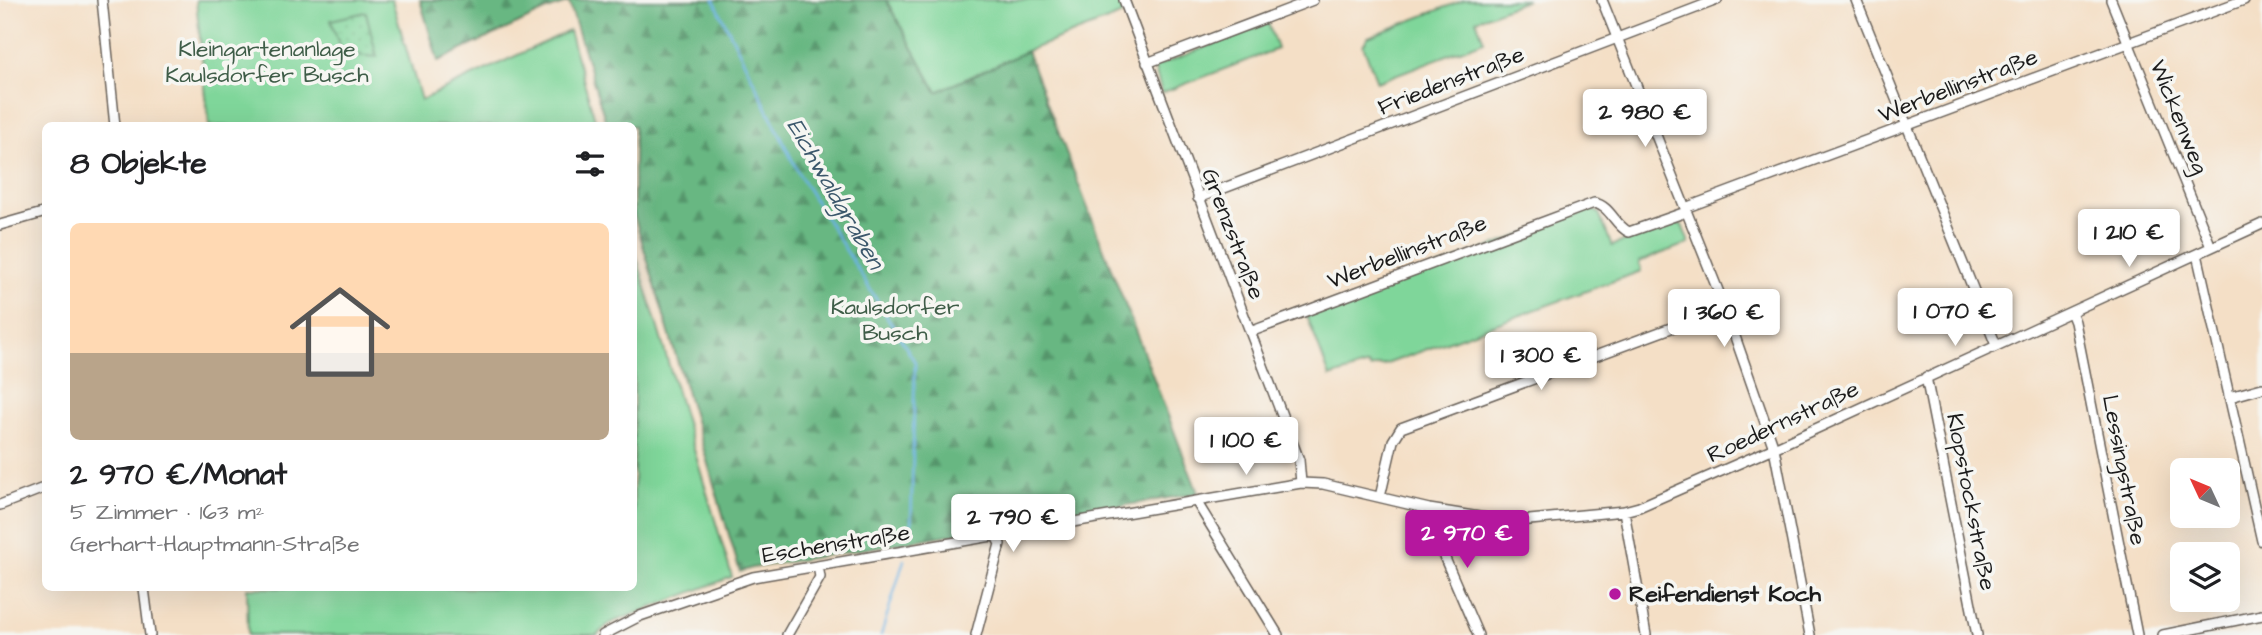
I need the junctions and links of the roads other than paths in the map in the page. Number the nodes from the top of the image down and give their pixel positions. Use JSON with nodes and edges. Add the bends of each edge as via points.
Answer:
{"nodes":[{"id":1,"x":102,"y":0,"type":"edge"},
{"id":2,"x":1124,"y":0,"type":"edge"},
{"id":3,"x":1313,"y":0,"type":"edge"},
{"id":4,"x":1602,"y":0,"type":"edge"},
{"id":5,"x":1717,"y":0,"type":"edge"},
{"id":6,"x":1856,"y":0,"type":"edge"},
{"id":7,"x":2111,"y":0,"type":"edge"},
{"id":8,"x":2244,"y":0,"type":"edge"},
{"id":9,"x":1617,"y":38,"type":"junction"},
{"id":10,"x":2129,"y":43,"type":"junction"},
{"id":11,"x":1147,"y":63,"type":"junction"},
{"id":12,"x":115,"y":122,"type":"edge"},
{"id":13,"x":1907,"y":126,"type":"junction"},
{"id":14,"x":1198,"y":198,"type":"junction"},
{"id":15,"x":1686,"y":210,"type":"junction"},
{"id":16,"x":42,"y":213,"type":"edge"},
{"id":17,"x":2262,"y":224,"type":"edge"},
{"id":18,"x":0,"y":225,"type":"edge"},
{"id":19,"x":2211,"y":247,"type":"junction"},
{"id":20,"x":2197,"y":254,"type":"junction"},
{"id":21,"x":1725,"y":308,"type":"junction"},
{"id":22,"x":2071,"y":312,"type":"junction"},
{"id":23,"x":1250,"y":332,"type":"junction"},
{"id":24,"x":1996,"y":345,"type":"junction"},
{"id":25,"x":1926,"y":377,"type":"junction"},
{"id":26,"x":2262,"y":388,"type":"edge"},
{"id":27,"x":2230,"y":397,"type":"junction"},
{"id":28,"x":1774,"y":448,"type":"junction"},
{"id":29,"x":1301,"y":483,"type":"junction"},
{"id":30,"x":1333,"y":486,"type":"joint"},
{"id":31,"x":42,"y":489,"type":"edge"},
{"id":32,"x":1380,"y":497,"type":"junction"},
{"id":33,"x":1196,"y":501,"type":"junction"},
{"id":34,"x":0,"y":505,"type":"edge"},
{"id":35,"x":1429,"y":509,"type":"junction"},
{"id":36,"x":1624,"y":511,"type":"junction"},
{"id":37,"x":996,"y":536,"type":"junction"},
{"id":38,"x":2262,"y":541,"type":"edge"},
{"id":39,"x":818,"y":566,"type":"junction"},
{"id":40,"x":144,"y":591,"type":"edge"},
{"id":41,"x":2262,"y":615,"type":"edge"},
{"id":42,"x":150,"y":635,"type":"edge"},
{"id":43,"x":603,"y":635,"type":"edge"},
{"id":44,"x":787,"y":635,"type":"edge"},
{"id":45,"x":976,"y":635,"type":"edge"},
{"id":46,"x":1278,"y":635,"type":"edge"},
{"id":47,"x":1478,"y":635,"type":"edge"},
{"id":48,"x":1646,"y":635,"type":"edge"},
{"id":49,"x":1810,"y":635,"type":"edge"},
{"id":50,"x":1977,"y":635,"type":"edge"},
{"id":51,"x":2137,"y":635,"type":"edge"},
{"id":52,"x":2163,"y":635,"type":"edge"}],
"edges":[{"from":1,"to":12,"type":"street"},
{"from":2,"to":11,"type":"street","name":"Grenzstraße"},
{"from":3,"to":11,"type":"street"},
{"from":4,"to":9,"type":"street"},
{"from":5,"to":9,"type":"street","name":"Friedenstraße"},
{"from":6,"to":13,"type":"street"},
{"from":7,"to":10,"type":"street","name":"Wickenweg"},
{"from":8,"to":10,"type":"street","name":"Werbellinstraße"},
{"from":9,"to":14,"type":"street","name":"Friedenstraße"},
{"from":9,"to":15,"type":"street"},
{"from":10,"to":13,"type":"street","name":"Werbellinstraße"},
{"from":10,"to":19,"type":"street","name":"Wickenweg"},
{"from":11,"to":14,"type":"street","name":"Grenzstraße"},
{"from":13,"to":15,"type":"street","name":"Werbellinstraße"},
{"from":13,"to":24,"type":"street"},
{"from":14,"to":23,"type":"street","name":"Grenzstraße"},
{"from":15,"to":21,"type":"street"},
{"from":15,"to":23,"type":"street","name":"Werbellinstraße","via":[[1629,232],[1594,203]]},
{"from":16,"to":18,"type":"street"},
{"from":17,"to":19,"type":"street","name":"Roedernstraße"},
{"from":19,"to":20,"type":"street","name":"Roedernstraße"},
{"from":20,"to":22,"type":"street","name":"Roedernstraße"},
{"from":20,"to":27,"type":"street"},
{"from":21,"to":28,"type":"street"},
{"from":21,"to":32,"type":"street","via":[[1405,426],[1393,441]]},
{"from":22,"to":24,"type":"street","name":"Roedernstraße"},
{"from":22,"to":51,"type":"street","name":"Lessingstraße"},
{"from":23,"to":29,"type":"street","name":"Grenzstraße","via":[[1298,460]]},
{"from":24,"to":25,"type":"street","name":"Roedernstraße"},
{"from":25,"to":28,"type":"street","name":"Roedernstraße"},
{"from":25,"to":50,"type":"street","name":"Klopstockstraße"},
{"from":26,"to":27,"type":"street"},
{"from":27,"to":38,"type":"street"},
{"from":28,"to":36,"type":"street","name":"Roedernstraße"},
{"from":28,"to":49,"type":"street"},
{"from":29,"to":30,"type":"street","name":"Eschenstraße"},
{"from":29,"to":33,"type":"street","name":"Eschenstraße"},
{"from":30,"to":32,"type":"street","name":"Roedernstraße"},
{"from":31,"to":34,"type":"street"},
{"from":32,"to":35,"type":"street","name":"Roedernstraße"},
{"from":33,"to":37,"type":"street","name":"Eschenstraße"},
{"from":33,"to":46,"type":"street"},
{"from":35,"to":36,"type":"street","name":"Roedernstraße","via":[[1519,521]]},
{"from":35,"to":47,"type":"street","via":[[1428,519]]},
{"from":36,"to":48,"type":"street"},
{"from":37,"to":39,"type":"street","name":"Eschenstraße"},
{"from":37,"to":45,"type":"street","via":[[1000,544]]},
{"from":39,"to":43,"type":"street","name":"Eschenstraße","via":[[732,583],[640,616]]},
{"from":39,"to":44,"type":"street","via":[[820,577]]},
{"from":40,"to":42,"type":"street"},
{"from":41,"to":52,"type":"street"}]}
